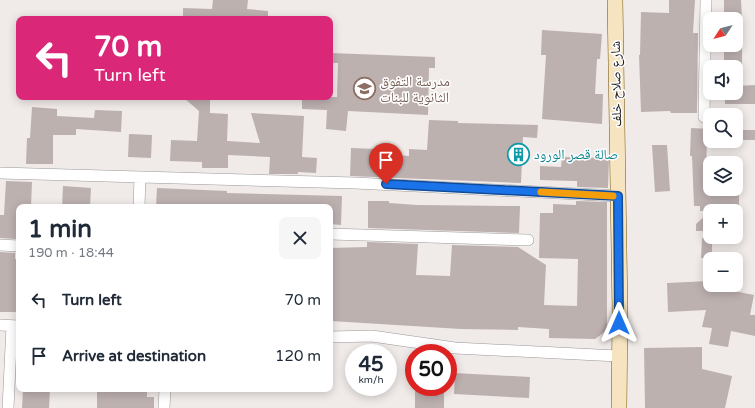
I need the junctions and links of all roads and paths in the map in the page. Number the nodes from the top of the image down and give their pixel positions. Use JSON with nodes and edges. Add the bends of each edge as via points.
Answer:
{"nodes":[{"id":1,"x":615,"y":0,"type":"edge"},
{"id":2,"x":706,"y":0,"type":"edge"},
{"id":3,"x":704,"y":108,"type":"edge"},
{"id":4,"x":0,"y":173,"type":"edge"},
{"id":5,"x":140,"y":177,"type":"junction"},
{"id":6,"x":618,"y":196,"type":"junction"},
{"id":7,"x":139,"y":204,"type":"edge"},
{"id":8,"x":333,"y":234,"type":"edge"},
{"id":9,"x":528,"y":240,"type":"dead end"},
{"id":10,"x":0,"y":245,"type":"edge"},
{"id":11,"x":16,"y":246,"type":"edge"},
{"id":12,"x":0,"y":325,"type":"edge"},
{"id":13,"x":15,"y":326,"type":"edge"},
{"id":14,"x":333,"y":337,"type":"edge"},
{"id":15,"x":618,"y":356,"type":"junction"},
{"id":16,"x":165,"y":392,"type":"edge"},
{"id":17,"x":8,"y":408,"type":"edge"},
{"id":18,"x":164,"y":408,"type":"edge"},
{"id":19,"x":619,"y":408,"type":"edge"}],
"edges":[{"from":1,"to":6,"type":"main road","name":"شارع صلاح خلف"},
{"from":2,"to":3,"type":"street"},
{"from":4,"to":5,"type":"street"},
{"from":5,"to":6,"type":"street","via":[[355,183]]},
{"from":5,"to":7,"type":"street"},
{"from":6,"to":15,"type":"main road","name":"شارع صلاح خلف"},
{"from":8,"to":9,"type":"street"},
{"from":10,"to":11,"type":"street"},
{"from":12,"to":13,"type":"street"},
{"from":13,"to":17,"type":"street"},
{"from":14,"to":15,"type":"street","via":[[372,336],[455,348]]},
{"from":15,"to":19,"type":"main road","name":"شارع صلاح خلف"},
{"from":16,"to":18,"type":"street"}]}
